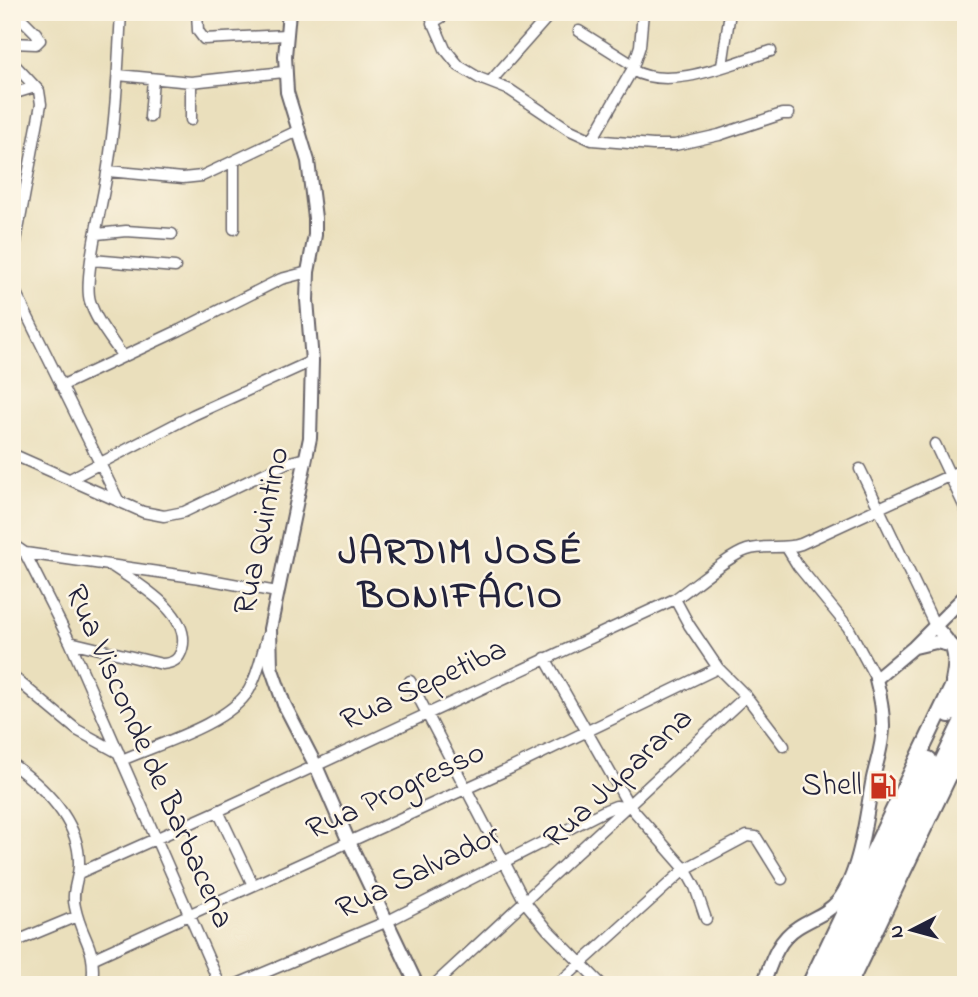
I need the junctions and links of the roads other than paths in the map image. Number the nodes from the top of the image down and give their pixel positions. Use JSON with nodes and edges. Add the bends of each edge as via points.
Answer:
{"nodes":[{"id":1,"x":15,"y":12,"type":"edge"},
{"id":2,"x":121,"y":12,"type":"edge"},
{"id":3,"x":197,"y":12,"type":"edge"},
{"id":4,"x":289,"y":12,"type":"edge"},
{"id":5,"x":429,"y":12,"type":"edge"},
{"id":6,"x":450,"y":12,"type":"edge"},
{"id":7,"x":552,"y":12,"type":"edge"},
{"id":8,"x":643,"y":12,"type":"edge"},
{"id":9,"x":730,"y":12,"type":"edge"},
{"id":10,"x":432,"y":23,"type":"junction"},
{"id":11,"x":579,"y":31,"type":"dead end"},
{"id":12,"x":286,"y":35,"type":"junction"},
{"id":13,"x":12,"y":43,"type":"edge"},
{"id":14,"x":771,"y":51,"type":"dead end"},
{"id":15,"x":12,"y":62,"type":"edge"},
{"id":16,"x":722,"y":66,"type":"junction"},
{"id":17,"x":633,"y":68,"type":"junction"},
{"id":18,"x":285,"y":72,"type":"junction"},
{"id":19,"x":118,"y":75,"type":"junction"},
{"id":20,"x":153,"y":79,"type":"junction"},
{"id":21,"x":191,"y":82,"type":"junction"},
{"id":22,"x":490,"y":82,"type":"junction"},
{"id":23,"x":35,"y":87,"type":"junction"},
{"id":24,"x":12,"y":94,"type":"edge"},
{"id":25,"x":789,"y":114,"type":"dead end"},
{"id":26,"x":150,"y":117,"type":"dead end"},
{"id":27,"x":191,"y":120,"type":"dead end"},
{"id":28,"x":297,"y":131,"type":"junction"},
{"id":29,"x":592,"y":140,"type":"junction"},
{"id":30,"x":234,"y":162,"type":"junction"},
{"id":31,"x":108,"y":171,"type":"junction"},
{"id":32,"x":234,"y":229,"type":"dead end"},
{"id":33,"x":97,"y":234,"type":"junction"},
{"id":34,"x":172,"y":234,"type":"dead end"},
{"id":35,"x":13,"y":248,"type":"edge"},
{"id":36,"x":92,"y":260,"type":"junction"},
{"id":37,"x":12,"y":264,"type":"edge"},
{"id":38,"x":175,"y":267,"type":"dead end"},
{"id":39,"x":308,"y":272,"type":"junction"},
{"id":40,"x":12,"y":285,"type":"edge"},
{"id":41,"x":123,"y":357,"type":"junction"},
{"id":42,"x":312,"y":362,"type":"junction"},
{"id":43,"x":61,"y":386,"type":"junction"},
{"id":44,"x":935,"y":444,"type":"dead end"},
{"id":45,"x":12,"y":454,"type":"edge"},
{"id":46,"x":306,"y":458,"type":"junction"},
{"id":47,"x":99,"y":464,"type":"junction"},
{"id":48,"x":966,"y":468,"type":"edge"},
{"id":49,"x":860,"y":469,"type":"dead end"},
{"id":50,"x":950,"y":475,"type":"junction"},
{"id":51,"x":70,"y":479,"type":"junction"},
{"id":52,"x":119,"y":501,"type":"junction"},
{"id":53,"x":878,"y":508,"type":"junction"},
{"id":54,"x":966,"y":510,"type":"edge"},
{"id":55,"x":12,"y":544,"type":"edge"},
{"id":56,"x":787,"y":548,"type":"junction"},
{"id":57,"x":25,"y":553,"type":"junction"},
{"id":58,"x":111,"y":565,"type":"junction"},
{"id":59,"x":277,"y":592,"type":"junction"},
{"id":60,"x":966,"y":595,"type":"edge"},
{"id":61,"x":675,"y":599,"type":"junction"},
{"id":62,"x":935,"y":626,"type":"junction"},
{"id":63,"x":270,"y":629,"type":"junction"},
{"id":64,"x":70,"y":642,"type":"junction"},
{"id":65,"x":953,"y":646,"type":"junction"},
{"id":66,"x":914,"y":647,"type":"junction"},
{"id":67,"x":966,"y":658,"type":"edge"},
{"id":68,"x":545,"y":659,"type":"junction"},
{"id":69,"x":718,"y":668,"type":"junction"},
{"id":70,"x":12,"y":676,"type":"edge"},
{"id":71,"x":876,"y":678,"type":"junction"},
{"id":72,"x":411,"y":681,"type":"dead end"},
{"id":73,"x":966,"y":681,"type":"edge"},
{"id":74,"x":746,"y":696,"type":"junction"},
{"id":75,"x":947,"y":698,"type":"junction"},
{"id":76,"x":966,"y":712,"type":"edge"},
{"id":77,"x":427,"y":713,"type":"junction"},
{"id":78,"x":586,"y":732,"type":"junction"},
{"id":79,"x":966,"y":741,"type":"edge"},
{"id":80,"x":784,"y":746,"type":"dead end"},
{"id":81,"x":120,"y":756,"type":"junction"},
{"id":82,"x":12,"y":764,"type":"edge"},
{"id":83,"x":316,"y":766,"type":"junction"},
{"id":84,"x":466,"y":788,"type":"junction"},
{"id":85,"x":626,"y":806,"type":"junction"},
{"id":86,"x":218,"y":811,"type":"junction"},
{"id":87,"x":157,"y":838,"type":"junction"},
{"id":88,"x":349,"y":842,"type":"junction"},
{"id":89,"x":504,"y":861,"type":"junction"},
{"id":90,"x":685,"y":869,"type":"junction"},
{"id":91,"x":79,"y":873,"type":"junction"},
{"id":92,"x":782,"y":879,"type":"dead end"},
{"id":93,"x":253,"y":885,"type":"junction"},
{"id":94,"x":525,"y":902,"type":"junction"},
{"id":95,"x":191,"y":915,"type":"junction"},
{"id":96,"x":77,"y":916,"type":"junction"},
{"id":97,"x":706,"y":919,"type":"dead end"},
{"id":98,"x":388,"y":921,"type":"junction"},
{"id":99,"x":12,"y":943,"type":"edge"},
{"id":100,"x":94,"y":958,"type":"junction"},
{"id":101,"x":580,"y":963,"type":"junction"},
{"id":102,"x":92,"y":985,"type":"edge"},
{"id":103,"x":220,"y":985,"type":"edge"},
{"id":104,"x":235,"y":985,"type":"edge"},
{"id":105,"x":417,"y":985,"type":"edge"},
{"id":106,"x":434,"y":985,"type":"edge"},
{"id":107,"x":557,"y":985,"type":"edge"},
{"id":108,"x":602,"y":985,"type":"edge"},
{"id":109,"x":763,"y":985,"type":"edge"},
{"id":110,"x":809,"y":985,"type":"edge"},
{"id":111,"x":820,"y":985,"type":"edge"},
{"id":112,"x":834,"y":985,"type":"edge"},
{"id":113,"x":849,"y":985,"type":"edge"}],
"edges":[{"from":1,"to":13,"type":"street","via":[[40,40]]},
{"from":2,"to":19,"type":"street"},
{"from":3,"to":12,"type":"street","via":[[198,31],[204,39]]},
{"from":4,"to":12,"type":"main road","name":"Rua Quintino"},
{"from":5,"to":10,"type":"street"},
{"from":6,"to":10,"type":"street"},
{"from":7,"to":22,"type":"street"},
{"from":8,"to":17,"type":"street"},
{"from":9,"to":16,"type":"street"},
{"from":10,"to":22,"type":"street","via":[[452,59]]},
{"from":11,"to":17,"type":"street"},
{"from":12,"to":18,"type":"main road","name":"Rua Quintino"},
{"from":14,"to":16,"type":"street"},
{"from":15,"to":23,"type":"street"},
{"from":16,"to":17,"type":"street","via":[[664,79],[642,75]]},
{"from":17,"to":29,"type":"street"},
{"from":18,"to":21,"type":"street"},
{"from":18,"to":28,"type":"main road","name":"Rua Quintino"},
{"from":19,"to":20,"type":"street"},
{"from":19,"to":31,"type":"street"},
{"from":20,"to":21,"type":"street"},
{"from":20,"to":26,"type":"street"},
{"from":21,"to":27,"type":"street"},
{"from":22,"to":29,"type":"street"},
{"from":23,"to":24,"type":"street"},
{"from":23,"to":35,"type":"street","via":[[41,104]]},
{"from":25,"to":29,"type":"street","via":[[676,145]]},
{"from":28,"to":30,"type":"street"},
{"from":28,"to":39,"type":"main road","name":"Rua Quintino","via":[[311,178],[315,235]]},
{"from":30,"to":31,"type":"street","via":[[193,178]]},
{"from":30,"to":32,"type":"street"},
{"from":31,"to":33,"type":"street"},
{"from":33,"to":34,"type":"street"},
{"from":33,"to":36,"type":"street"},
{"from":35,"to":37,"type":"street"},
{"from":36,"to":38,"type":"street"},
{"from":36,"to":41,"type":"street","via":[[90,302]]},
{"from":39,"to":41,"type":"street","via":[[281,279]]},
{"from":39,"to":42,"type":"main road","name":"Rua Quintino"},
{"from":40,"to":43,"type":"street"},
{"from":41,"to":43,"type":"street"},
{"from":42,"to":46,"type":"main road","name":"Rua Quintino","via":[[313,413]]},
{"from":42,"to":47,"type":"street","via":[[193,415]]},
{"from":43,"to":47,"type":"street"},
{"from":44,"to":50,"type":"street"},
{"from":45,"to":51,"type":"street"},
{"from":46,"to":52,"type":"street","via":[[174,514],[154,515]]},
{"from":46,"to":59,"type":"main road","name":"Rua Quintino"},
{"from":47,"to":51,"type":"street"},
{"from":47,"to":52,"type":"street"},
{"from":48,"to":50,"type":"street","name":"Rua Sepetiba"},
{"from":49,"to":53,"type":"street"},
{"from":50,"to":53,"type":"street","name":"Rua Sepetiba"},
{"from":50,"to":54,"type":"street"},
{"from":51,"to":52,"type":"street"},
{"from":53,"to":56,"type":"street","name":"Rua Sepetiba"},
{"from":53,"to":62,"type":"street"},
{"from":55,"to":57,"type":"street"},
{"from":56,"to":61,"type":"street","name":"Rua Sepetiba","via":[[758,547],[735,555]]},
{"from":56,"to":71,"type":"street","via":[[848,627]]},
{"from":57,"to":58,"type":"street"},
{"from":57,"to":64,"type":"street","name":"Rua Visconde de Barbacena"},
{"from":58,"to":59,"type":"street"},
{"from":58,"to":64,"type":"street","via":[[171,611],[183,635],[178,659],[162,663]]},
{"from":59,"to":63,"type":"main road","name":"Rua Quintino"},
{"from":60,"to":62,"type":"main road"},
{"from":61,"to":68,"type":"street","name":"Rua Sepetiba"},
{"from":61,"to":69,"type":"street"},
{"from":62,"to":65,"type":"main road"},
{"from":62,"to":66,"type":"main road"},
{"from":63,"to":81,"type":"street","name":"Rua Quintino","via":[[257,673],[239,703],[204,725]]},
{"from":63,"to":83,"type":"main road","via":[[276,684]]},
{"from":64,"to":81,"type":"street","name":"Rua Visconde de Barbacena"},
{"from":65,"to":66,"type":"main road","via":[[936,642]]},
{"from":65,"to":75,"type":"main road","via":[[956,661]]},
{"from":66,"to":71,"type":"main road"},
{"from":67,"to":75,"type":"highway"},
{"from":68,"to":77,"type":"street","name":"Rua Sepetiba"},
{"from":68,"to":78,"type":"street"},
{"from":69,"to":74,"type":"street"},
{"from":69,"to":78,"type":"street","name":"Rua Progresso"},
{"from":70,"to":81,"type":"street","via":[[78,730]]},
{"from":71,"to":109,"type":"main road","via":[[883,735],[848,884],[828,910],[786,936]]},
{"from":72,"to":77,"type":"street"},
{"from":73,"to":111,"type":"highway"},
{"from":74,"to":80,"type":"street"},
{"from":74,"to":85,"type":"street","name":"Rua Juparana"},
{"from":75,"to":110,"type":"highway"},
{"from":76,"to":112,"type":"highway"},
{"from":77,"to":83,"type":"street","name":"Rua Sepetiba"},
{"from":77,"to":84,"type":"street"},
{"from":78,"to":84,"type":"street","name":"Rua Progresso"},
{"from":78,"to":85,"type":"street"},
{"from":79,"to":113,"type":"highway"},
{"from":81,"to":87,"type":"street","name":"Rua Visconde de Barbacena"},
{"from":82,"to":91,"type":"street","via":[[44,790],[67,820],[79,854]]},
{"from":83,"to":86,"type":"street","name":"Rua Sepetiba"},
{"from":83,"to":88,"type":"main road"},
{"from":84,"to":88,"type":"street","name":"Rua Progresso"},
{"from":84,"to":89,"type":"street"},
{"from":85,"to":89,"type":"street","name":"Rua Salvador","via":[[606,810]]},
{"from":85,"to":90,"type":"street"},
{"from":85,"to":94,"type":"street","name":"Rua Juparana"},
{"from":86,"to":87,"type":"street","name":"Rua Sepetiba"},
{"from":86,"to":93,"type":"street"},
{"from":87,"to":91,"type":"street","name":"Rua Sepetiba"},
{"from":87,"to":95,"type":"street","name":"Rua Visconde de Barbacena"},
{"from":88,"to":93,"type":"street","name":"Rua Progresso"},
{"from":88,"to":98,"type":"main road"},
{"from":89,"to":94,"type":"street"},
{"from":89,"to":98,"type":"street","name":"Rua Salvador"},
{"from":90,"to":92,"type":"street","via":[[750,835]]},
{"from":90,"to":97,"type":"street"},
{"from":90,"to":101,"type":"street"},
{"from":91,"to":96,"type":"street","via":[[74,891]]},
{"from":93,"to":95,"type":"street","name":"Rua Progresso"},
{"from":94,"to":101,"type":"street"},
{"from":94,"to":106,"type":"street","name":"Rua Juparana"},
{"from":95,"to":100,"type":"street","name":"Rua Progresso"},
{"from":95,"to":103,"type":"street","name":"Rua Visconde de Barbacena"},
{"from":96,"to":99,"type":"street"},
{"from":96,"to":100,"type":"street"},
{"from":98,"to":104,"type":"street","name":"Rua Salvador"},
{"from":98,"to":105,"type":"main road"},
{"from":100,"to":102,"type":"street"},
{"from":101,"to":107,"type":"street"},
{"from":101,"to":108,"type":"street"}]}
